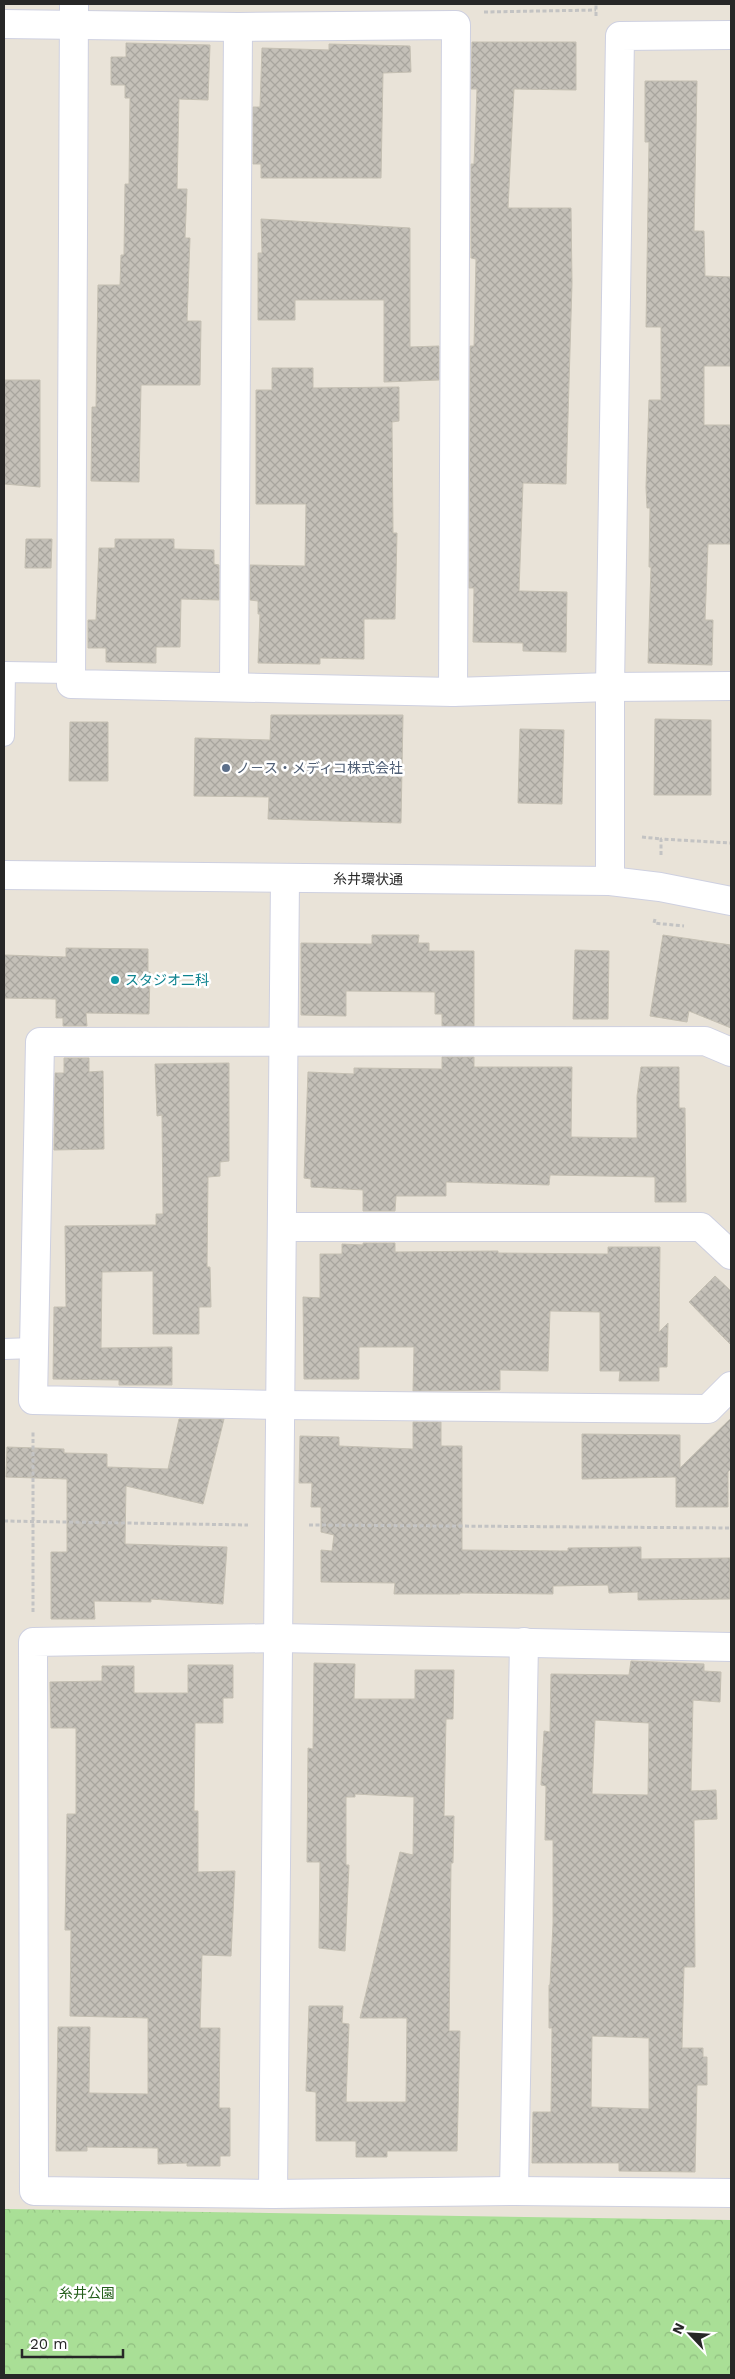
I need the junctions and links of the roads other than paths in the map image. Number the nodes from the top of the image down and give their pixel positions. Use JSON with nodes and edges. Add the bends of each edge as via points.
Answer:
{"nodes":[{"id":1,"x":73,"y":14,"type":"edge"},
{"id":2,"x":4,"y":24,"type":"edge"},
{"id":3,"x":238,"y":27,"type":"junction"},
{"id":4,"x":731,"y":35,"type":"edge"},
{"id":5,"x":71,"y":674,"type":"junction"},
{"id":6,"x":610,"y":686,"type":"junction"},
{"id":7,"x":731,"y":686,"type":"edge"},
{"id":8,"x":234,"y":687,"type":"junction"},
{"id":9,"x":453,"y":692,"type":"junction"},
{"id":10,"x":4,"y":736,"type":"edge"},
{"id":11,"x":4,"y":875,"type":"edge"},
{"id":12,"x":285,"y":878,"type":"junction"},
{"id":13,"x":610,"y":881,"type":"junction"},
{"id":14,"x":731,"y":901,"type":"edge"},
{"id":15,"x":283,"y":1040,"type":"junction"},
{"id":16,"x":731,"y":1052,"type":"edge"},
{"id":17,"x":282,"y":1227,"type":"junction"},
{"id":18,"x":731,"y":1255,"type":"edge"},
{"id":19,"x":34,"y":1348,"type":"junction"},
{"id":20,"x":4,"y":1349,"type":"edge"},
{"id":21,"x":731,"y":1386,"type":"edge"},
{"id":22,"x":280,"y":1405,"type":"junction"},
{"id":23,"x":278,"y":1638,"type":"junction"},
{"id":24,"x":524,"y":1642,"type":"junction"},
{"id":25,"x":731,"y":1647,"type":"edge"},
{"id":26,"x":514,"y":2191,"type":"junction"},
{"id":27,"x":731,"y":2193,"type":"edge"},
{"id":28,"x":273,"y":2194,"type":"junction"}],
"edges":[{"from":1,"to":2,"type":"street"},
{"from":1,"to":3,"type":"street"},
{"from":1,"to":5,"type":"street"},
{"from":3,"to":8,"type":"street"},
{"from":3,"to":9,"type":"street","via":[[456,25]]},
{"from":4,"to":6,"type":"street","via":[[620,36]]},
{"from":5,"to":8,"type":"street","via":[[71,684]]},
{"from":5,"to":10,"type":"lane","via":[[5,672]]},
{"from":6,"to":7,"type":"street"},
{"from":6,"to":9,"type":"street"},
{"from":6,"to":13,"type":"street"},
{"from":8,"to":9,"type":"street"},
{"from":11,"to":12,"type":"street","name":"糸井環状通"},
{"from":12,"to":13,"type":"street","name":"糸井環状通"},
{"from":12,"to":15,"type":"street"},
{"from":13,"to":14,"type":"street","name":"糸井環状通"},
{"from":15,"to":16,"type":"street","via":[[705,1041]]},
{"from":15,"to":17,"type":"street"},
{"from":15,"to":19,"type":"street","via":[[40,1042]]},
{"from":17,"to":18,"type":"street","via":[[701,1227]]},
{"from":17,"to":22,"type":"street"},
{"from":19,"to":20,"type":"lane"},
{"from":19,"to":22,"type":"street","via":[[33,1400]]},
{"from":21,"to":22,"type":"street","via":[[708,1408]]},
{"from":22,"to":23,"type":"street"},
{"from":23,"to":24,"type":"street"},
{"from":23,"to":28,"type":"street"},
{"from":23,"to":28,"type":"street","via":[[33,1642],[34,2191]]},
{"from":24,"to":25,"type":"street"},
{"from":24,"to":26,"type":"street"},
{"from":26,"to":27,"type":"street"},
{"from":26,"to":28,"type":"street"}]}
